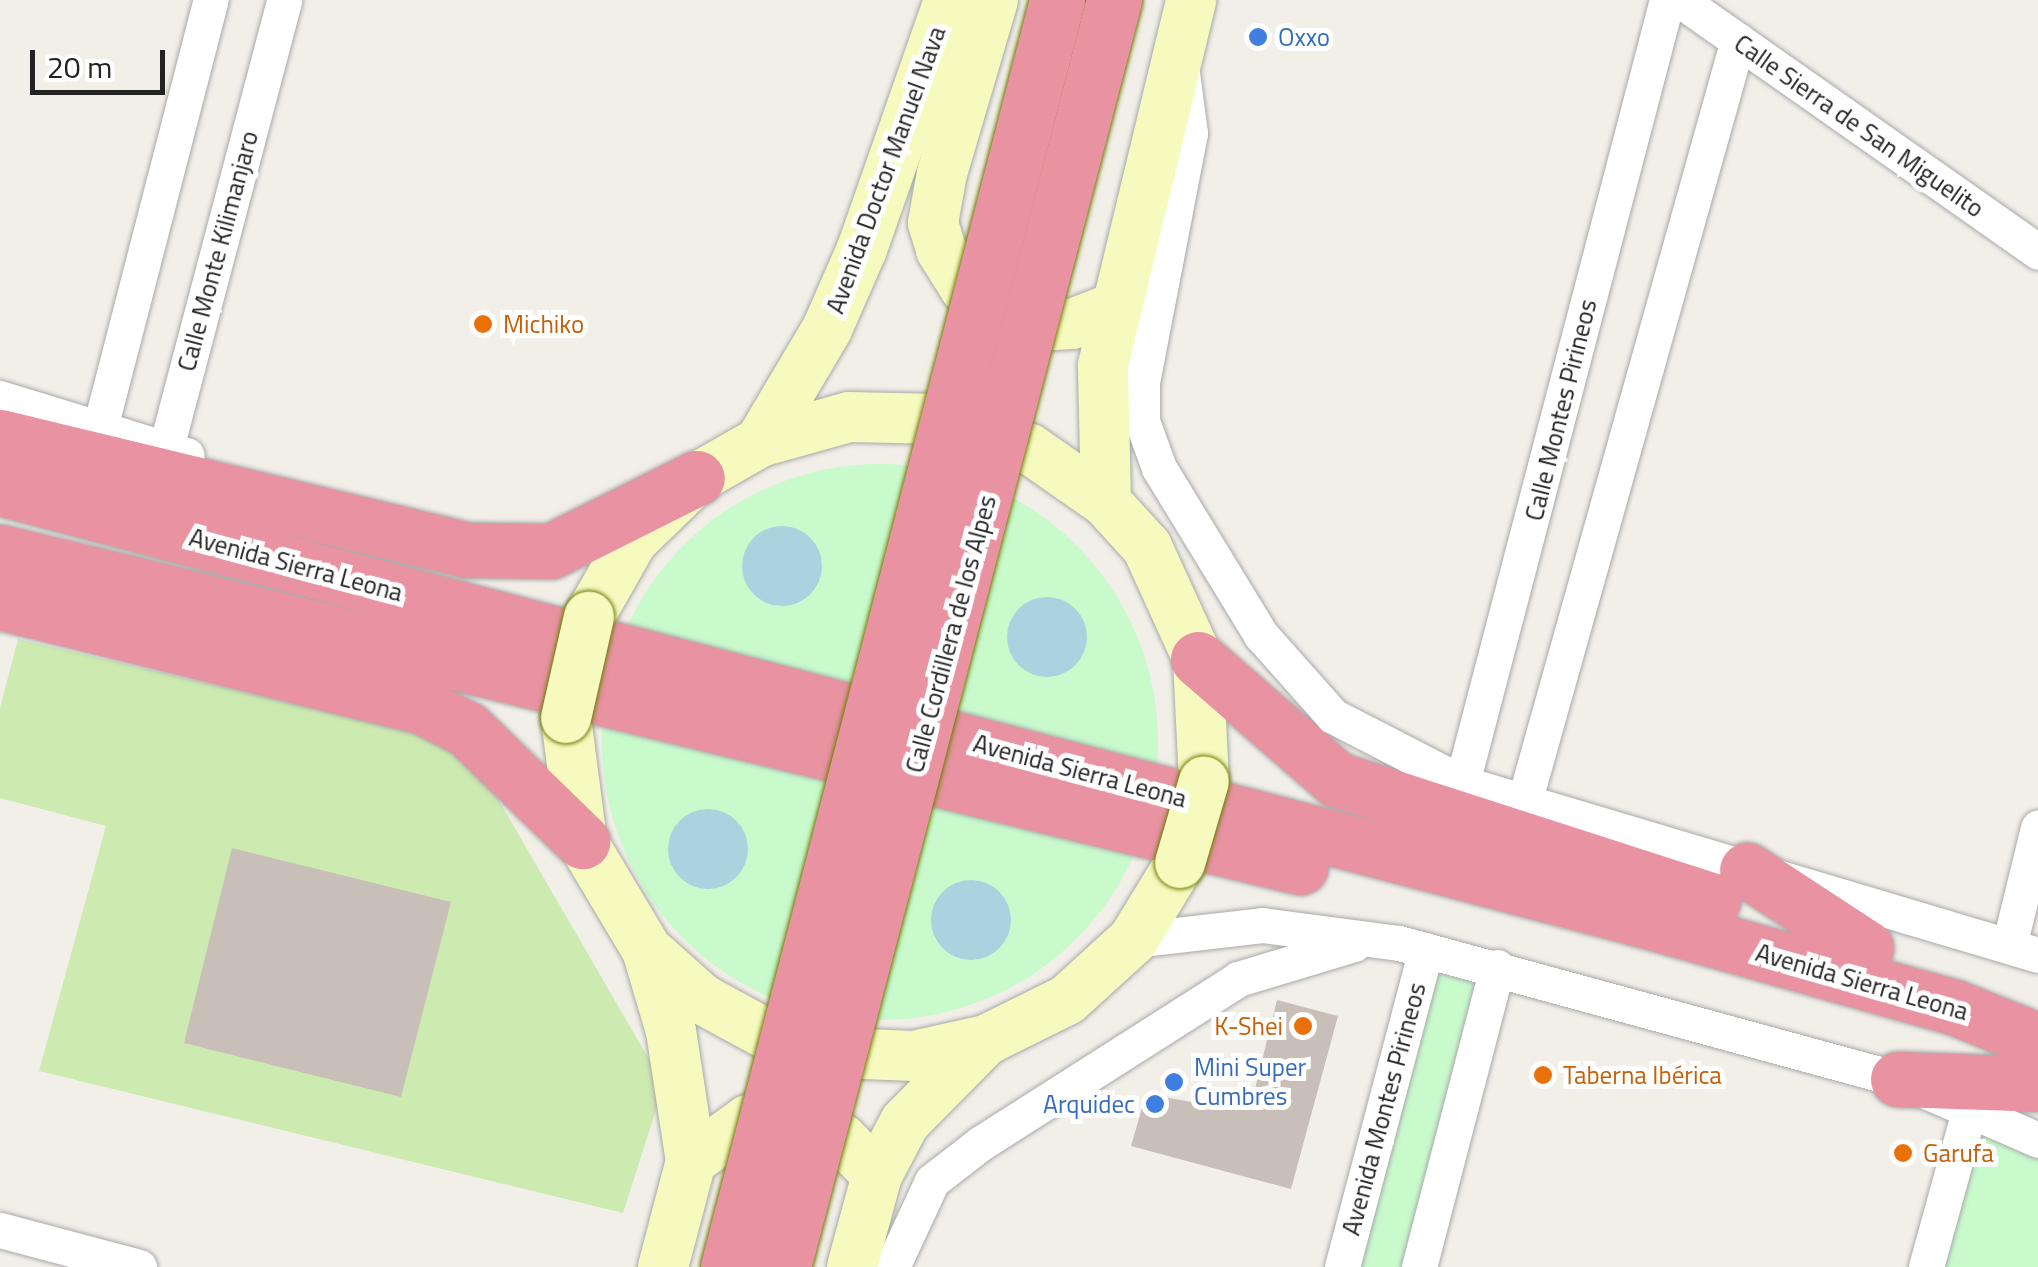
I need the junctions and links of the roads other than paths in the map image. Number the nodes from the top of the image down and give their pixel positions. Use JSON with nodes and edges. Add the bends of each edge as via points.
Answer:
{"nodes":[{"id":1,"x":211,"y":0,"type":"edge"},
{"id":2,"x":284,"y":0,"type":"edge"},
{"id":3,"x":949,"y":0,"type":"edge"},
{"id":4,"x":993,"y":0,"type":"edge"},
{"id":5,"x":1057,"y":0,"type":"edge"},
{"id":6,"x":1114,"y":0,"type":"edge"},
{"id":7,"x":1667,"y":0,"type":"edge"},
{"id":8,"x":1680,"y":0,"type":"edge"},
{"id":9,"x":1184,"y":22,"type":"edge"},
{"id":10,"x":1738,"y":40,"type":"junction"},
{"id":11,"x":2038,"y":252,"type":"edge"},
{"id":12,"x":1116,"y":307,"type":"junction"},
{"id":13,"x":0,"y":398,"type":"edge"},
{"id":14,"x":101,"y":424,"type":"junction"},
{"id":15,"x":0,"y":437,"type":"edge"},
{"id":16,"x":760,"y":442,"type":"junction"},
{"id":17,"x":167,"y":444,"type":"junction"},
{"id":18,"x":698,"y":478,"type":"junction"},
{"id":19,"x":0,"y":488,"type":"edge"},
{"id":20,"x":1106,"y":502,"type":"junction"},
{"id":21,"x":273,"y":506,"type":"junction"},
{"id":22,"x":0,"y":552,"type":"edge"},
{"id":23,"x":0,"y":602,"type":"edge"},
{"id":24,"x":1198,"y":659,"type":"junction"},
{"id":25,"x":1457,"y":801,"type":"junction"},
{"id":26,"x":1519,"y":821,"type":"junction"},
{"id":27,"x":2038,"y":828,"type":"edge"},
{"id":28,"x":582,"y":840,"type":"junction"},
{"id":29,"x":1725,"y":863,"type":"junction"},
{"id":30,"x":1607,"y":869,"type":"junction"},
{"id":31,"x":1133,"y":940,"type":"junction"},
{"id":32,"x":1413,"y":947,"type":"junction"},
{"id":33,"x":1866,"y":948,"type":"junction"},
{"id":34,"x":647,"y":950,"type":"junction"},
{"id":35,"x":2023,"y":950,"type":"edge"},
{"id":36,"x":1497,"y":967,"type":"junction"},
{"id":37,"x":2038,"y":1009,"type":"edge"},
{"id":38,"x":986,"y":1040,"type":"junction"},
{"id":39,"x":2038,"y":1041,"type":"edge"},
{"id":40,"x":2038,"y":1075,"type":"edge"},
{"id":41,"x":1898,"y":1080,"type":"junction"},
{"id":42,"x":2038,"y":1084,"type":"edge"},
{"id":43,"x":1970,"y":1107,"type":"junction"},
{"id":44,"x":2038,"y":1140,"type":"edge"},
{"id":45,"x":691,"y":1161,"type":"junction"},
{"id":46,"x":878,"y":1175,"type":"junction"},
{"id":47,"x":0,"y":1230,"type":"edge"},
{"id":48,"x":139,"y":1267,"type":"edge"},
{"id":49,"x":662,"y":1267,"type":"edge"},
{"id":50,"x":728,"y":1267,"type":"edge"},
{"id":51,"x":783,"y":1267,"type":"edge"},
{"id":52,"x":852,"y":1267,"type":"edge"},
{"id":53,"x":892,"y":1267,"type":"edge"},
{"id":54,"x":1342,"y":1267,"type":"edge"},
{"id":55,"x":1419,"y":1267,"type":"edge"},
{"id":56,"x":1926,"y":1267,"type":"edge"}],
"edges":[{"from":1,"to":14,"type":"street"},
{"from":2,"to":17,"type":"street","name":"Calle Monte Kilimanjaro"},
{"from":3,"to":16,"type":"main road","name":"Avenida Doctor Manuel Nava","via":[[862,249],[827,329]]},
{"from":4,"to":12,"type":"main road","via":[[942,173],[932,222],[941,250],[966,288],[996,313],[1035,326],[1072,324]]},
{"from":5,"to":50,"type":"highway","name":"Calle Cordillera de los Alpes","bridge":true},
{"from":6,"to":51,"type":"highway","name":"Calle Cordillera de los Alpes","bridge":true},
{"from":7,"to":25,"type":"street","name":"Calle Montes Pirineos"},
{"from":8,"to":10,"type":"street","name":"Calle Sierra de San Miguelito"},
{"from":9,"to":12,"type":"main road"},
{"from":9,"to":25,"type":"street","via":[[1190,133],[1142,382],[1142,421],[1159,468],[1261,635],[1333,716]]},
{"from":10,"to":11,"type":"street","name":"Calle Sierra de San Miguelito"},
{"from":10,"to":26,"type":"street"},
{"from":12,"to":20,"type":"main road","via":[[1103,365]]},
{"from":13,"to":14,"type":"street","name":"Avenida Sierra Leona"},
{"from":14,"to":17,"type":"street","name":"Avenida Sierra Leona"},
{"from":15,"to":21,"type":"highway"},
{"from":16,"to":18,"type":"main road"},
{"from":16,"to":20,"type":"main road","via":[[849,417],[942,420],[1030,448]]},
{"from":17,"to":21,"type":"street","name":"Avenida Sierra Leona"},
{"from":18,"to":21,"type":"highway","via":[[551,551],[468,550]]},
{"from":18,"to":28,"type":"main road","bridge":true,"via":[[633,540],[589,617],[566,718]]},
{"from":19,"to":39,"type":"highway","name":"Avenida Sierra Leona","via":[[1637,918],[1954,1007]]},
{"from":20,"to":24,"type":"main road","via":[[1162,574]]},
{"from":22,"to":40,"type":"highway","name":"Avenida Sierra Leona","via":[[1616,944],[1950,1038]]},
{"from":23,"to":28,"type":"highway","via":[[421,706],[482,741]]},
{"from":24,"to":25,"type":"highway","via":[[1336,779]]},
{"from":24,"to":31,"type":"main road","bridge":true,"via":[[1204,781],[1180,863]]},
{"from":25,"to":26,"type":"highway"},
{"from":26,"to":29,"type":"street"},
{"from":26,"to":30,"type":"highway"},
{"from":27,"to":35,"type":"street"},
{"from":28,"to":34,"type":"main road"},
{"from":29,"to":30,"type":"highway"},
{"from":29,"to":33,"type":"highway"},
{"from":29,"to":35,"type":"street"},
{"from":30,"to":33,"type":"highway"},
{"from":31,"to":32,"type":"street","via":[[1262,924]]},
{"from":31,"to":38,"type":"main road","via":[[1067,1000]]},
{"from":32,"to":36,"type":"street"},
{"from":32,"to":53,"type":"street","via":[[1338,945],[1238,979],[1161,1023],[932,1180]]},
{"from":32,"to":54,"type":"street","name":"Avenida Montes Pirineos"},
{"from":33,"to":37,"type":"highway"},
{"from":34,"to":38,"type":"main road","via":[[702,999],[768,1034],[821,1049],[914,1056]]},
{"from":34,"to":45,"type":"main road","via":[[671,1030]]},
{"from":36,"to":41,"type":"street"},
{"from":36,"to":55,"type":"street"},
{"from":38,"to":46,"type":"main road","via":[[905,1122]]},
{"from":41,"to":42,"type":"highway"},
{"from":41,"to":43,"type":"street"},
{"from":43,"to":44,"type":"street"},
{"from":43,"to":56,"type":"street"},
{"from":45,"to":46,"type":"main road","via":[[748,1120],[789,1115],[842,1140]]},
{"from":45,"to":49,"type":"main road"},
{"from":46,"to":52,"type":"main road"},
{"from":47,"to":48,"type":"street"}]}
